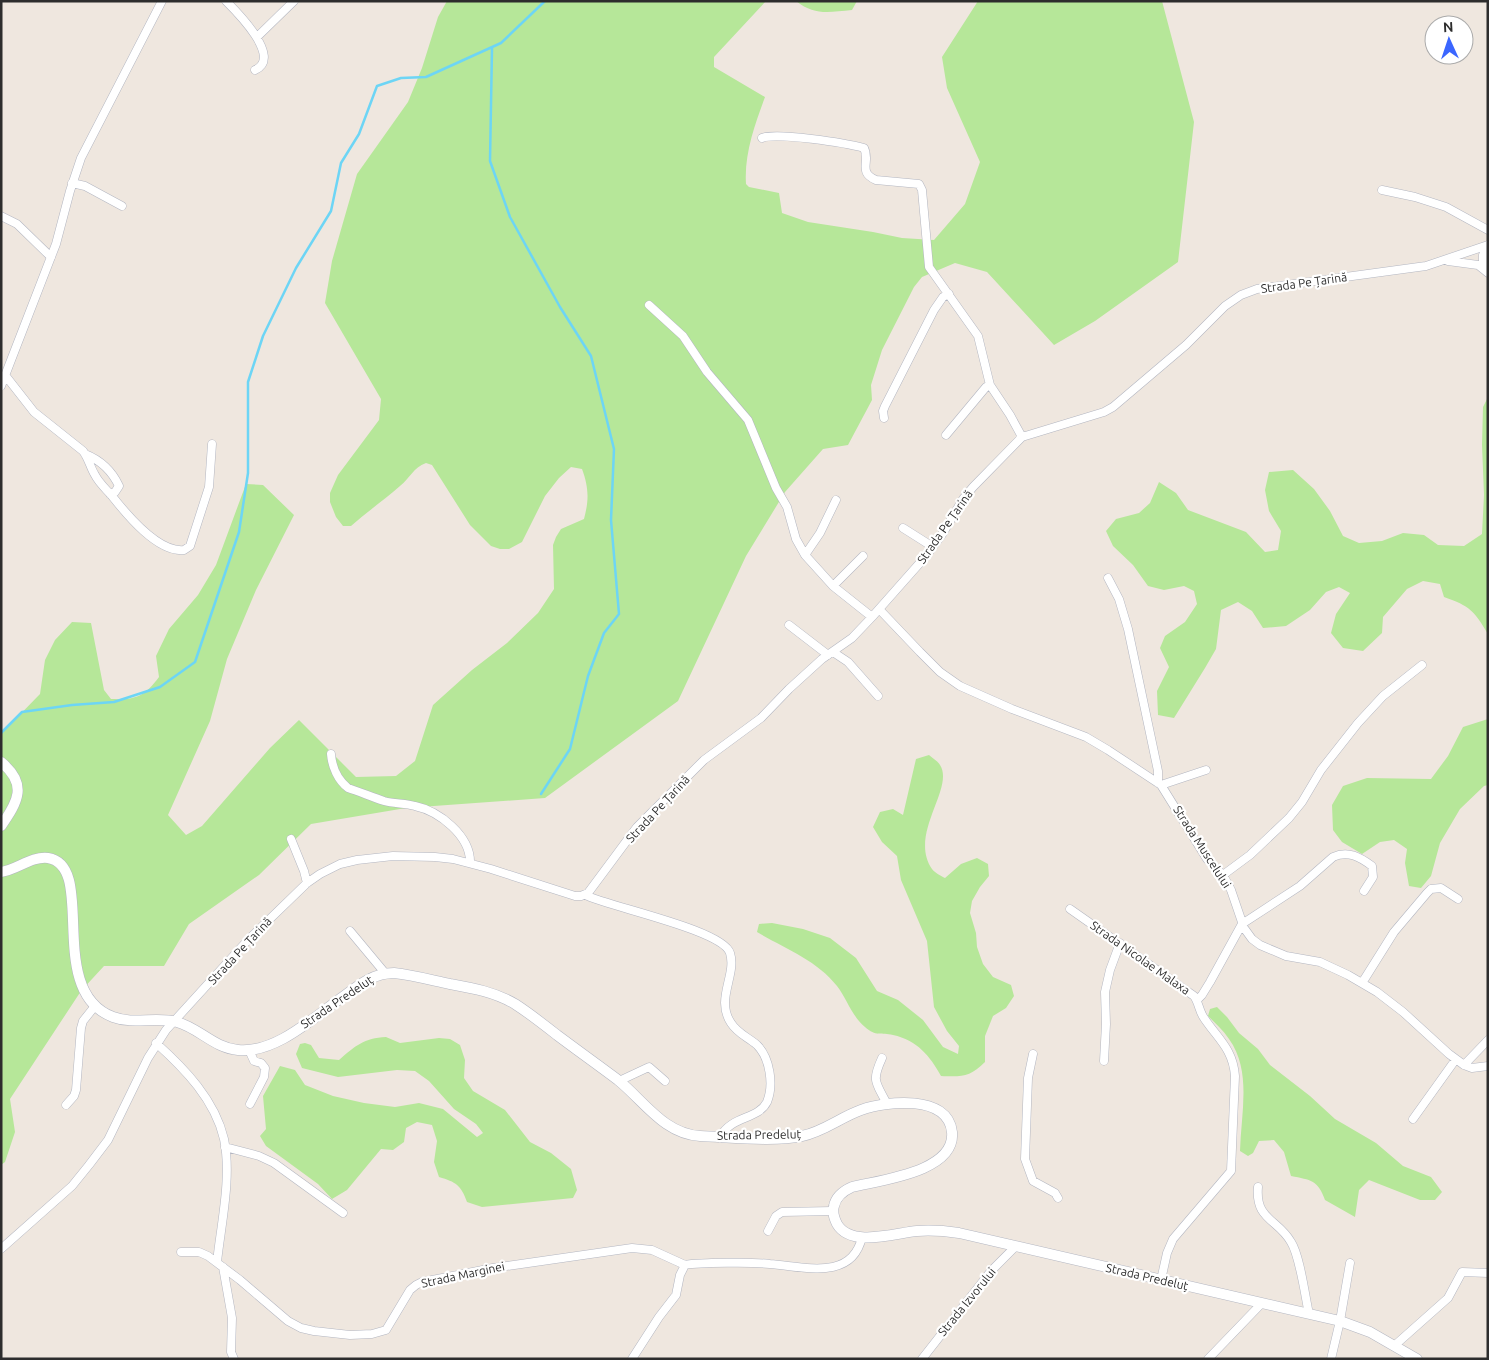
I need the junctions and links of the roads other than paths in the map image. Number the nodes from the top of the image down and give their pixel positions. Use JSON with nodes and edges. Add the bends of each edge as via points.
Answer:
{"nodes":[{"id":1,"x":162,"y":1,"type":"edge"},
{"id":2,"x":226,"y":1,"type":"edge"},
{"id":3,"x":294,"y":1,"type":"edge"},
{"id":4,"x":257,"y":37,"type":"junction"},
{"id":5,"x":255,"y":70,"type":"dead end"},
{"id":6,"x":762,"y":138,"type":"dead end"},
{"id":7,"x":72,"y":183,"type":"junction"},
{"id":8,"x":1382,"y":190,"type":"dead end"},
{"id":9,"x":122,"y":206,"type":"dead end"},
{"id":10,"x":1,"y":216,"type":"edge"},
{"id":11,"x":1488,"y":230,"type":"edge"},
{"id":12,"x":1488,"y":245,"type":"edge"},
{"id":13,"x":51,"y":257,"type":"junction"},
{"id":14,"x":1444,"y":261,"type":"junction"},
{"id":15,"x":1486,"y":270,"type":"edge"},
{"id":16,"x":949,"y":294,"type":"junction"},
{"id":17,"x":649,"y":305,"type":"dead end"},
{"id":18,"x":5,"y":375,"type":"junction"},
{"id":19,"x":990,"y":385,"type":"junction"},
{"id":20,"x":1,"y":386,"type":"edge"},
{"id":21,"x":884,"y":418,"type":"dead end"},
{"id":22,"x":946,"y":435,"type":"dead end"},
{"id":23,"x":1022,"y":437,"type":"junction"},
{"id":24,"x":212,"y":444,"type":"dead end"},
{"id":25,"x":85,"y":454,"type":"junction"},
{"id":26,"x":110,"y":494,"type":"junction"},
{"id":27,"x":836,"y":500,"type":"dead end"},
{"id":28,"x":904,"y":528,"type":"dead end"},
{"id":29,"x":933,"y":547,"type":"junction"},
{"id":30,"x":805,"y":555,"type":"junction"},
{"id":31,"x":863,"y":556,"type":"dead end"},
{"id":32,"x":1108,"y":578,"type":"dead end"},
{"id":33,"x":833,"y":586,"type":"junction"},
{"id":34,"x":879,"y":609,"type":"junction"},
{"id":35,"x":872,"y":617,"type":"junction"},
{"id":36,"x":790,"y":625,"type":"dead end"},
{"id":37,"x":831,"y":653,"type":"junction"},
{"id":38,"x":1422,"y":665,"type":"dead end"},
{"id":39,"x":878,"y":696,"type":"dead end"},
{"id":40,"x":331,"y":754,"type":"dead end"},
{"id":41,"x":1,"y":762,"type":"edge"},
{"id":42,"x":1206,"y":770,"type":"dead end"},
{"id":43,"x":1160,"y":784,"type":"junction"},
{"id":44,"x":1,"y":826,"type":"edge"},
{"id":45,"x":291,"y":839,"type":"dead end"},
{"id":46,"x":470,"y":863,"type":"junction"},
{"id":47,"x":1,"y":872,"type":"edge"},
{"id":48,"x":1223,"y":875,"type":"junction"},
{"id":49,"x":307,"y":883,"type":"junction"},
{"id":50,"x":1364,"y":891,"type":"dead end"},
{"id":51,"x":585,"y":895,"type":"junction"},
{"id":52,"x":1458,"y":899,"type":"dead end"},
{"id":53,"x":1070,"y":909,"type":"dead end"},
{"id":54,"x":1242,"y":924,"type":"junction"},
{"id":55,"x":350,"y":931,"type":"dead end"},
{"id":56,"x":1120,"y":943,"type":"junction"},
{"id":57,"x":385,"y":973,"type":"junction"},
{"id":58,"x":1362,"y":983,"type":"junction"},
{"id":59,"x":1197,"y":1000,"type":"junction"},
{"id":60,"x":95,"y":1006,"type":"junction"},
{"id":61,"x":175,"y":1021,"type":"junction"},
{"id":62,"x":1488,"y":1040,"type":"edge"},
{"id":63,"x":156,"y":1043,"type":"junction"},
{"id":64,"x":249,"y":1050,"type":"junction"},
{"id":65,"x":1033,"y":1054,"type":"dead end"},
{"id":66,"x":882,"y":1058,"type":"dead end"},
{"id":67,"x":1456,"y":1059,"type":"junction"},
{"id":68,"x":1104,"y":1060,"type":"dead end"},
{"id":69,"x":1464,"y":1065,"type":"junction"},
{"id":70,"x":1488,"y":1066,"type":"edge"},
{"id":71,"x":619,"y":1081,"type":"junction"},
{"id":72,"x":665,"y":1081,"type":"dead end"},
{"id":73,"x":250,"y":1104,"type":"dead end"},
{"id":74,"x":887,"y":1104,"type":"junction"},
{"id":75,"x":66,"y":1105,"type":"dead end"},
{"id":76,"x":1413,"y":1119,"type":"dead end"},
{"id":77,"x":720,"y":1137,"type":"junction"},
{"id":78,"x":225,"y":1148,"type":"junction"},
{"id":79,"x":1258,"y":1187,"type":"dead end"},
{"id":80,"x":1058,"y":1198,"type":"dead end"},
{"id":81,"x":833,"y":1211,"type":"junction"},
{"id":82,"x":343,"y":1213,"type":"dead end"},
{"id":83,"x":768,"y":1231,"type":"dead end"},
{"id":84,"x":862,"y":1237,"type":"junction"},
{"id":85,"x":1014,"y":1247,"type":"junction"},
{"id":86,"x":1,"y":1249,"type":"edge"},
{"id":87,"x":181,"y":1252,"type":"dead end"},
{"id":88,"x":1350,"y":1263,"type":"dead end"},
{"id":89,"x":220,"y":1264,"type":"junction"},
{"id":90,"x":685,"y":1265,"type":"junction"},
{"id":91,"x":1488,"y":1272,"type":"edge"},
{"id":92,"x":1162,"y":1280,"type":"junction"},
{"id":93,"x":1262,"y":1303,"type":"junction"},
{"id":94,"x":1309,"y":1314,"type":"junction"},
{"id":95,"x":1340,"y":1321,"type":"junction"},
{"id":96,"x":1394,"y":1346,"type":"junction"},
{"id":97,"x":234,"y":1359,"type":"edge"},
{"id":98,"x":632,"y":1359,"type":"edge"},
{"id":99,"x":922,"y":1359,"type":"edge"},
{"id":100,"x":1208,"y":1359,"type":"edge"},
{"id":101,"x":1331,"y":1359,"type":"edge"},
{"id":102,"x":1417,"y":1359,"type":"edge"}],
"edges":[{"from":1,"to":7,"type":"street","via":[[94,131]]},
{"from":2,"to":4,"type":"street"},
{"from":3,"to":4,"type":"street"},
{"from":4,"to":5,"type":"street","via":[[263,63]]},
{"from":6,"to":16,"type":"street","via":[[793,137],[864,148],[865,168],[870,178],[919,184],[929,267]]},
{"from":7,"to":9,"type":"street","via":[[85,186]]},
{"from":7,"to":13,"type":"street"},
{"from":8,"to":11,"type":"street","via":[[1446,207]]},
{"from":10,"to":13,"type":"street","via":[[16,224]]},
{"from":12,"to":14,"type":"street","name":"Strada Pe Țarină"},
{"from":12,"to":15,"type":"street","via":[[1483,255]]},
{"from":13,"to":18,"type":"street"},
{"from":14,"to":15,"type":"street","via":[[1470,263]]},
{"from":14,"to":23,"type":"street","name":"Strada Pe Țarină","via":[[1257,289],[1241,295],[1108,410]]},
{"from":16,"to":19,"type":"street","via":[[978,336]]},
{"from":16,"to":21,"type":"street","via":[[937,305],[885,406]]},
{"from":17,"to":30,"type":"street","via":[[683,336],[706,372],[748,420],[776,488],[788,507],[796,539]]},
{"from":18,"to":20,"type":"street"},
{"from":18,"to":25,"type":"street","via":[[34,412]]},
{"from":19,"to":22,"type":"street"},
{"from":19,"to":23,"type":"street"},
{"from":23,"to":29,"type":"street","name":"Strada Pe Țarină","via":[[963,499]]},
{"from":24,"to":26,"type":"street","via":[[209,487],[187,549],[174,550],[154,539],[136,525]]},
{"from":25,"to":26,"type":"street","via":[[94,474]]},
{"from":25,"to":26,"type":"street","via":[[97,460],[116,480],[118,489]]},
{"from":27,"to":30,"type":"street"},
{"from":28,"to":29,"type":"street"},
{"from":29,"to":34,"type":"street","name":"Strada Pe Țarină"},
{"from":30,"to":33,"type":"street"},
{"from":31,"to":33,"type":"street"},
{"from":32,"to":43,"type":"street","via":[[1128,628]]},
{"from":33,"to":35,"type":"street"},
{"from":34,"to":35,"type":"street","name":"Strada Pe Țarină"},
{"from":34,"to":43,"type":"street","name":"Strada Muscelului","via":[[940,672],[960,686],[1086,737]]},
{"from":35,"to":37,"type":"street","name":"Strada Pe Țarină","via":[[852,638]]},
{"from":36,"to":37,"type":"street"},
{"from":37,"to":39,"type":"street","via":[[848,662]]},
{"from":37,"to":51,"type":"street","name":"Strada Pe Țarină","via":[[760,718],[704,760],[637,827]]},
{"from":38,"to":48,"type":"street","via":[[1383,696],[1358,723],[1289,818],[1250,855]]},
{"from":40,"to":46,"type":"street","via":[[335,770],[348,788],[383,801],[414,805],[436,814],[458,833],[469,853]]},
{"from":41,"to":44,"type":"main road","via":[[16,778],[18,794]]},
{"from":42,"to":43,"type":"street"},
{"from":43,"to":48,"type":"street","name":"Strada Muscelului","via":[[1207,859]]},
{"from":45,"to":49,"type":"street"},
{"from":46,"to":49,"type":"street","name":"Strada Pe Țarină","via":[[435,857],[366,859],[340,864]]},
{"from":46,"to":51,"type":"street","name":"Strada Pe Țarină","via":[[570,895]]},
{"from":47,"to":60,"type":"main road","via":[[42,858],[57,862],[63,868],[72,892],[76,969]]},
{"from":48,"to":54,"type":"street","name":"Strada Muscelului"},
{"from":49,"to":61,"type":"street","name":"Strada Pe Țarină","via":[[248,940]]},
{"from":50,"to":54,"type":"street","via":[[1373,877],[1372,866],[1350,854],[1338,855],[1300,886]]},
{"from":51,"to":77,"type":"street","name":"Strada Pe Țarină","via":[[703,934],[722,943],[730,952],[726,1015],[735,1029],[757,1045],[765,1056],[770,1090],[766,1103],[758,1112],[736,1120]]},
{"from":52,"to":58,"type":"street","via":[[1441,888],[1431,889],[1394,932]]},
{"from":53,"to":56,"type":"street","name":"Strada Nicolae Malaxa"},
{"from":54,"to":58,"type":"street","name":"Strada Muscelului","via":[[1252,938],[1268,949],[1320,962]]},
{"from":54,"to":59,"type":"street"},
{"from":55,"to":57,"type":"street"},
{"from":56,"to":59,"type":"street","name":"Strada Nicolae Malaxa","via":[[1189,990]]},
{"from":56,"to":68,"type":"street","via":[[1105,992]]},
{"from":57,"to":64,"type":"main road","name":"Strada Predeluț","via":[[360,984],[277,1042]]},
{"from":57,"to":71,"type":"main road","name":"Strada Predeluț","via":[[406,974],[506,999]]},
{"from":58,"to":67,"type":"street","name":"Strada Muscelului","via":[[1403,1012]]},
{"from":59,"to":92,"type":"street","name":"Strada Nicolae Malaxa","via":[[1204,1018],[1230,1052],[1234,1065],[1231,1171],[1173,1239],[1166,1252]]},
{"from":60,"to":61,"type":"main road","name":"Strada Predeluț","via":[[121,1019]]},
{"from":60,"to":75,"type":"street","via":[[83,1021],[76,1090]]},
{"from":61,"to":63,"type":"street","name":"Strada Pe Țarină"},
{"from":61,"to":64,"type":"main road","name":"Strada Predeluț","via":[[220,1045]]},
{"from":62,"to":69,"type":"street"},
{"from":63,"to":78,"type":"street","via":[[196,1083],[215,1114]]},
{"from":63,"to":86,"type":"street","name":"Strada Pe Țarină","via":[[108,1140],[89,1166],[72,1186]]},
{"from":64,"to":73,"type":"street","via":[[254,1061],[265,1068],[264,1077]]},
{"from":65,"to":80,"type":"street","via":[[1028,1078],[1025,1159],[1033,1181]]},
{"from":66,"to":74,"type":"street","via":[[875,1080]]},
{"from":67,"to":69,"type":"street","name":"Strada Muscelului"},
{"from":67,"to":76,"type":"street"},
{"from":69,"to":70,"type":"street"},
{"from":71,"to":72,"type":"street","via":[[649,1067]]},
{"from":71,"to":77,"type":"main road","name":"Strada Predeluț","via":[[675,1130]]},
{"from":74,"to":77,"type":"main road","name":"Strada Predeluț","via":[[861,1110],[804,1136]]},
{"from":74,"to":81,"type":"main road","name":"Strada Predeluț","via":[[919,1104],[938,1110],[949,1120],[952,1143],[931,1165],[843,1191]]},
{"from":78,"to":82,"type":"street","via":[[274,1163]]},
{"from":78,"to":89,"type":"street","via":[[226,1189]]},
{"from":79,"to":94,"type":"street","via":[[1260,1209],[1287,1236],[1294,1249]]},
{"from":81,"to":83,"type":"street","via":[[782,1212]]},
{"from":81,"to":84,"type":"main road","name":"Strada Predeluț","via":[[839,1227],[849,1235]]},
{"from":84,"to":85,"type":"main road","name":"Strada Predeluț","via":[[933,1230]]},
{"from":84,"to":90,"type":"street","via":[[858,1250],[850,1259],[825,1268],[738,1262]]},
{"from":85,"to":92,"type":"main road","name":"Strada Predeluț"},
{"from":85,"to":99,"type":"street","name":"Strada Izvorului","via":[[991,1271]]},
{"from":87,"to":89,"type":"street","name":"Strada Marginei","via":[[199,1252]]},
{"from":88,"to":95,"type":"street"},
{"from":89,"to":90,"type":"street","name":"Strada Marginei","via":[[288,1321],[314,1332],[350,1336],[386,1330],[410,1290],[422,1282],[632,1248],[652,1250]]},
{"from":89,"to":97,"type":"street","via":[[232,1318],[231,1352]]},
{"from":90,"to":98,"type":"street","via":[[676,1295]]},
{"from":91,"to":96,"type":"street","via":[[1462,1272],[1448,1298]]},
{"from":92,"to":93,"type":"main road","name":"Strada Predeluț"},
{"from":93,"to":94,"type":"main road","name":"Strada Predeluț"},
{"from":93,"to":100,"type":"street"},
{"from":94,"to":95,"type":"main road","name":"Strada Predeluț"},
{"from":95,"to":96,"type":"main road","name":"Strada Predeluț","via":[[1362,1328]]},
{"from":95,"to":101,"type":"street"},
{"from":96,"to":102,"type":"main road","name":"Strada Predeluț"}]}
